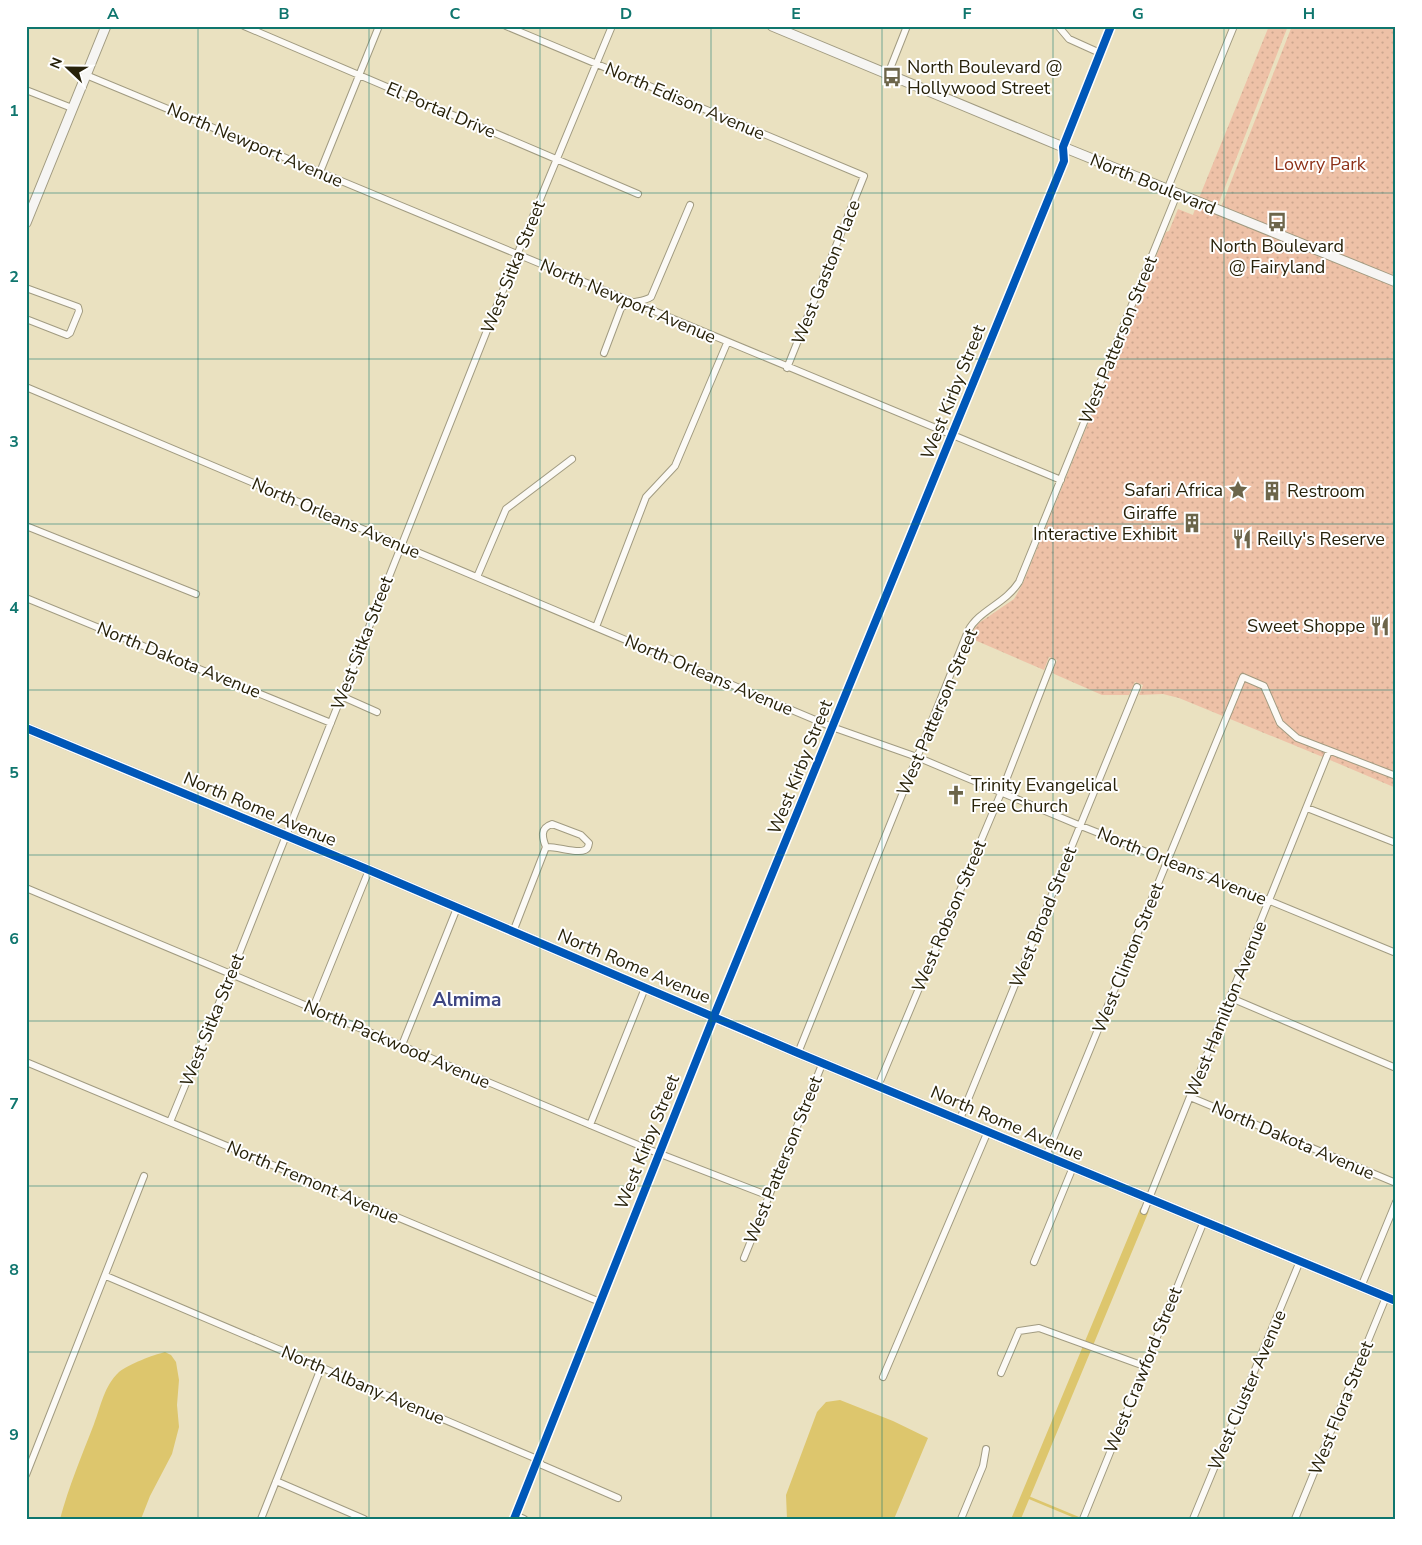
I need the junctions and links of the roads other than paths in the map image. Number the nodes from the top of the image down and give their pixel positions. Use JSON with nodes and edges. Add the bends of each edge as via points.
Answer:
{"nodes":[{"id":1,"x":106,"y":26,"type":"edge"},
{"id":2,"x":244,"y":26,"type":"edge"},
{"id":3,"x":379,"y":26,"type":"edge"},
{"id":4,"x":506,"y":26,"type":"edge"},
{"id":5,"x":612,"y":26,"type":"edge"},
{"id":6,"x":772,"y":26,"type":"edge"},
{"id":7,"x":907,"y":26,"type":"edge"},
{"id":8,"x":1058,"y":26,"type":"edge"},
{"id":9,"x":1111,"y":26,"type":"edge"},
{"id":10,"x":1234,"y":26,"type":"edge"},
{"id":11,"x":1100,"y":53,"type":"junction"},
{"id":12,"x":597,"y":65,"type":"junction"},
{"id":13,"x":888,"y":74,"type":"junction"},
{"id":14,"x":86,"y":75,"type":"junction"},
{"id":15,"x":360,"y":75,"type":"junction"},
{"id":16,"x":26,"y":90,"type":"edge"},
{"id":17,"x":72,"y":108,"type":"junction"},
{"id":18,"x":1063,"y":147,"type":"junction"},
{"id":19,"x":558,"y":159,"type":"junction"},
{"id":20,"x":320,"y":172,"type":"junction"},
{"id":21,"x":864,"y":176,"type":"joint"},
{"id":22,"x":1168,"y":190,"type":"junction"},
{"id":23,"x":638,"y":194,"type":"dead end"},
{"id":24,"x":1177,"y":194,"type":"junction"},
{"id":25,"x":690,"y":205,"type":"dead end"},
{"id":26,"x":28,"y":211,"type":"edge"},
{"id":27,"x":26,"y":223,"type":"edge"},
{"id":28,"x":517,"y":254,"type":"junction"},
{"id":29,"x":1396,"y":282,"type":"edge"},
{"id":30,"x":26,"y":288,"type":"edge"},
{"id":31,"x":631,"y":303,"type":"junction"},
{"id":32,"x":26,"y":319,"type":"edge"},
{"id":33,"x":727,"y":343,"type":"junction"},
{"id":34,"x":604,"y":353,"type":"dead end"},
{"id":35,"x":787,"y":368,"type":"junction"},
{"id":36,"x":26,"y":387,"type":"edge"},
{"id":37,"x":952,"y":436,"type":"junction"},
{"id":38,"x":572,"y":459,"type":"dead end"},
{"id":39,"x":1061,"y":480,"type":"junction"},
{"id":40,"x":26,"y":526,"type":"edge"},
{"id":41,"x":401,"y":545,"type":"junction"},
{"id":42,"x":477,"y":577,"type":"junction"},
{"id":43,"x":196,"y":594,"type":"dead end"},
{"id":44,"x":26,"y":598,"type":"edge"},
{"id":45,"x":596,"y":626,"type":"junction"},
{"id":46,"x":1052,"y":662,"type":"dead end"},
{"id":47,"x":1137,"y":687,"type":"dead end"},
{"id":48,"x":342,"y":696,"type":"junction"},
{"id":49,"x":377,"y":712,"type":"dead end"},
{"id":50,"x":331,"y":723,"type":"junction"},
{"id":51,"x":832,"y":727,"type":"junction"},
{"id":52,"x":26,"y":728,"type":"edge"},
{"id":53,"x":1329,"y":751,"type":"junction"},
{"id":54,"x":918,"y":757,"type":"junction"},
{"id":55,"x":1396,"y":776,"type":"edge"},
{"id":56,"x":1001,"y":793,"type":"junction"},
{"id":57,"x":1307,"y":808,"type":"junction"},
{"id":58,"x":1081,"y":826,"type":"junction"},
{"id":59,"x":286,"y":836,"type":"junction"},
{"id":60,"x":1396,"y":843,"type":"edge"},
{"id":61,"x":546,"y":847,"type":"junction"},
{"id":62,"x":1168,"y":861,"type":"junction"},
{"id":63,"x":368,"y":870,"type":"junction"},
{"id":64,"x":26,"y":888,"type":"edge"},
{"id":65,"x":1270,"y":901,"type":"junction"},
{"id":66,"x":457,"y":908,"type":"junction"},
{"id":67,"x":513,"y":932,"type":"junction"},
{"id":68,"x":1396,"y":953,"type":"edge"},
{"id":69,"x":231,"y":974,"type":"junction"},
{"id":70,"x":645,"y":988,"type":"junction"},
{"id":71,"x":1230,"y":998,"type":"junction"},
{"id":72,"x":313,"y":1008,"type":"junction"},
{"id":73,"x":714,"y":1017,"type":"junction"},
{"id":74,"x":402,"y":1046,"type":"junction"},
{"id":75,"x":798,"y":1053,"type":"junction"},
{"id":76,"x":26,"y":1062,"type":"edge"},
{"id":77,"x":822,"y":1062,"type":"junction"},
{"id":78,"x":1396,"y":1068,"type":"edge"},
{"id":79,"x":878,"y":1086,"type":"junction"},
{"id":80,"x":1190,"y":1097,"type":"junction"},
{"id":81,"x":960,"y":1119,"type":"junction"},
{"id":82,"x":170,"y":1122,"type":"junction"},
{"id":83,"x":590,"y":1125,"type":"junction"},
{"id":84,"x":988,"y":1131,"type":"junction"},
{"id":85,"x":659,"y":1153,"type":"junction"},
{"id":86,"x":1046,"y":1156,"type":"junction"},
{"id":87,"x":1073,"y":1167,"type":"junction"},
{"id":88,"x":144,"y":1176,"type":"dead end"},
{"id":89,"x":1396,"y":1183,"type":"edge"},
{"id":90,"x":769,"y":1196,"type":"junction"},
{"id":91,"x":1149,"y":1198,"type":"junction"},
{"id":92,"x":1396,"y":1202,"type":"edge"},
{"id":93,"x":1144,"y":1212,"type":"dead end"},
{"id":94,"x":1204,"y":1221,"type":"junction"},
{"id":95,"x":744,"y":1258,"type":"dead end"},
{"id":96,"x":1300,"y":1261,"type":"junction"},
{"id":97,"x":1034,"y":1262,"type":"dead end"},
{"id":98,"x":106,"y":1276,"type":"junction"},
{"id":99,"x":1362,"y":1287,"type":"junction"},
{"id":100,"x":1386,"y":1297,"type":"junction"},
{"id":101,"x":1396,"y":1301,"type":"edge"},
{"id":102,"x":600,"y":1302,"type":"junction"},
{"id":103,"x":1144,"y":1366,"type":"junction"},
{"id":104,"x":321,"y":1368,"type":"junction"},
{"id":105,"x":1001,"y":1374,"type":"dead end"},
{"id":106,"x":883,"y":1377,"type":"dead end"},
{"id":107,"x":986,"y":1449,"type":"dead end"},
{"id":108,"x":537,"y":1459,"type":"junction"},
{"id":109,"x":26,"y":1475,"type":"edge"},
{"id":110,"x":276,"y":1482,"type":"junction"},
{"id":111,"x":618,"y":1498,"type":"dead end"},
{"id":112,"x":514,"y":1517,"type":"edge"},
{"id":113,"x":261,"y":1519,"type":"edge"},
{"id":114,"x":364,"y":1519,"type":"edge"},
{"id":115,"x":524,"y":1519,"type":"edge"},
{"id":116,"x":961,"y":1519,"type":"edge"},
{"id":117,"x":1083,"y":1519,"type":"edge"},
{"id":118,"x":1193,"y":1519,"type":"edge"},
{"id":119,"x":1295,"y":1519,"type":"edge"}],
"edges":[{"from":1,"to":14,"type":"street"},
{"from":2,"to":15,"type":"street","name":"El Portal Drive"},
{"from":3,"to":15,"type":"street"},
{"from":4,"to":12,"type":"street","name":"North Edison Avenue"},
{"from":5,"to":12,"type":"street","name":"West Sitka Street"},
{"from":6,"to":13,"type":"street","name":"North Boulevard"},
{"from":7,"to":13,"type":"street"},
{"from":8,"to":11,"type":"street","via":[[1070,39]]},
{"from":9,"to":11,"type":"street","name":"West Kirby Street"},
{"from":10,"to":22,"type":"street"},
{"from":11,"to":18,"type":"street","name":"West Kirby Street"},
{"from":12,"to":19,"type":"street","name":"West Sitka Street"},
{"from":12,"to":21,"type":"street","name":"North Edison Avenue"},
{"from":13,"to":18,"type":"street","name":"North Boulevard"},
{"from":14,"to":17,"type":"street"},
{"from":14,"to":20,"type":"street","name":"North Newport Avenue"},
{"from":15,"to":19,"type":"street","name":"El Portal Drive"},
{"from":15,"to":20,"type":"street"},
{"from":16,"to":17,"type":"street"},
{"from":17,"to":26,"type":"street"},
{"from":18,"to":22,"type":"street","name":"North Boulevard"},
{"from":18,"to":37,"type":"street","name":"West Kirby Street","via":[[1064,161]]},
{"from":19,"to":23,"type":"street","name":"El Portal Drive"},
{"from":19,"to":28,"type":"street","name":"West Sitka Street"},
{"from":20,"to":28,"type":"street","name":"North Newport Avenue"},
{"from":21,"to":35,"type":"street","name":"West Gaston Place"},
{"from":22,"to":24,"type":"street","name":"North Boulevard"},
{"from":24,"to":29,"type":"street","name":"North Boulevard"},
{"from":24,"to":39,"type":"street","name":"West Patterson Street"},
{"from":25,"to":31,"type":"street","via":[[651,297]]},
{"from":26,"to":27,"type":"street"},
{"from":28,"to":31,"type":"street","name":"North Newport Avenue"},
{"from":28,"to":41,"type":"street","name":"West Sitka Street"},
{"from":30,"to":32,"type":"street","via":[[78,307],[79,311],[67,336]]},
{"from":31,"to":33,"type":"street","name":"North Newport Avenue"},
{"from":31,"to":34,"type":"street","via":[[621,308]]},
{"from":33,"to":35,"type":"street","name":"North Newport Avenue"},
{"from":33,"to":45,"type":"street","via":[[675,466],[646,497]]},
{"from":35,"to":37,"type":"street","name":"North Newport Avenue"},
{"from":36,"to":41,"type":"street","name":"North Orleans Avenue"},
{"from":37,"to":39,"type":"street","name":"North Newport Avenue"},
{"from":37,"to":51,"type":"street","name":"West Kirby Street"},
{"from":38,"to":42,"type":"street","via":[[506,509]]},
{"from":39,"to":54,"type":"street","name":"West Patterson Street","via":[[1016,587],[971,626]]},
{"from":40,"to":43,"type":"street"},
{"from":41,"to":42,"type":"street","name":"North Orleans Avenue"},
{"from":41,"to":48,"type":"street","name":"West Sitka Street"},
{"from":42,"to":45,"type":"street","name":"North Orleans Avenue"},
{"from":44,"to":50,"type":"street","name":"North Dakota Avenue"},
{"from":45,"to":51,"type":"street","name":"North Orleans Avenue"},
{"from":46,"to":56,"type":"street","name":"West Robson Street"},
{"from":47,"to":58,"type":"street","name":"West Broad Street"},
{"from":48,"to":49,"type":"street"},
{"from":48,"to":50,"type":"street","name":"West Sitka Street"},
{"from":50,"to":59,"type":"street","name":"West Sitka Street"},
{"from":51,"to":54,"type":"street","name":"North Orleans Avenue"},
{"from":51,"to":73,"type":"street","name":"West Kirby Street"},
{"from":52,"to":59,"type":"street","name":"North Rome Avenue"},
{"from":53,"to":55,"type":"street"},
{"from":53,"to":57,"type":"street","name":"West Hamilton Avenue"},
{"from":53,"to":62,"type":"street","name":"West Clinton Street","via":[[1297,738],[1280,724],[1264,686],[1243,677]]},
{"from":54,"to":56,"type":"street","name":"North Orleans Avenue"},
{"from":54,"to":75,"type":"street","name":"West Patterson Street"},
{"from":56,"to":58,"type":"street","name":"North Orleans Avenue"},
{"from":56,"to":79,"type":"street","name":"West Robson Street"},
{"from":57,"to":60,"type":"street"},
{"from":57,"to":65,"type":"street","name":"West Hamilton Avenue"},
{"from":58,"to":62,"type":"street","name":"North Orleans Avenue"},
{"from":58,"to":81,"type":"street","name":"West Broad Street"},
{"from":59,"to":63,"type":"street","name":"North Rome Avenue"},
{"from":59,"to":69,"type":"street","name":"West Sitka Street"},
{"from":61,"to":61,"type":"street","via":[[542,835],[552,824],[581,835],[589,843],[582,850]]},
{"from":61,"to":67,"type":"street"},
{"from":62,"to":65,"type":"street","name":"North Orleans Avenue"},
{"from":62,"to":86,"type":"street","name":"West Clinton Street"},
{"from":63,"to":66,"type":"street","name":"North Rome Avenue"},
{"from":63,"to":72,"type":"street"},
{"from":64,"to":69,"type":"street","name":"North Packwood Avenue"},
{"from":65,"to":68,"type":"street","name":"North Orleans Avenue"},
{"from":65,"to":71,"type":"street","name":"West Hamilton Avenue"},
{"from":66,"to":67,"type":"street","name":"North Rome Avenue"},
{"from":66,"to":74,"type":"street"},
{"from":67,"to":70,"type":"street","name":"North Rome Avenue"},
{"from":69,"to":72,"type":"street","name":"North Packwood Avenue"},
{"from":69,"to":82,"type":"street","name":"West Sitka Street"},
{"from":70,"to":73,"type":"street","name":"North Rome Avenue"},
{"from":70,"to":83,"type":"street"},
{"from":71,"to":78,"type":"street"},
{"from":71,"to":80,"type":"street","name":"West Hamilton Avenue"},
{"from":72,"to":74,"type":"street","name":"North Packwood Avenue"},
{"from":73,"to":75,"type":"street","name":"North Rome Avenue"},
{"from":73,"to":85,"type":"street","name":"West Kirby Street"},
{"from":74,"to":83,"type":"street","name":"North Packwood Avenue"},
{"from":75,"to":77,"type":"street","name":"North Rome Avenue"},
{"from":76,"to":82,"type":"street","name":"North Fremont Avenue"},
{"from":77,"to":79,"type":"street","name":"North Rome Avenue"},
{"from":77,"to":90,"type":"street","name":"West Patterson Street"},
{"from":79,"to":81,"type":"street","name":"North Rome Avenue"},
{"from":80,"to":89,"type":"street","name":"North Dakota Avenue"},
{"from":80,"to":91,"type":"street","name":"West Hamilton Avenue"},
{"from":81,"to":84,"type":"street","name":"North Rome Avenue"},
{"from":82,"to":102,"type":"street","name":"North Fremont Avenue"},
{"from":83,"to":85,"type":"street","name":"North Packwood Avenue"},
{"from":84,"to":86,"type":"street","name":"North Rome Avenue"},
{"from":84,"to":106,"type":"street"},
{"from":85,"to":90,"type":"street","name":"North Packwood Avenue"},
{"from":85,"to":102,"type":"street","name":"West Kirby Street"},
{"from":86,"to":87,"type":"street","name":"North Rome Avenue"},
{"from":87,"to":91,"type":"street","name":"North Rome Avenue"},
{"from":87,"to":97,"type":"street"},
{"from":88,"to":98,"type":"street"},
{"from":90,"to":95,"type":"street","name":"West Patterson Street"},
{"from":91,"to":93,"type":"street","name":"West Hamilton Avenue"},
{"from":91,"to":94,"type":"street","name":"North Rome Avenue"},
{"from":92,"to":99,"type":"street"},
{"from":94,"to":96,"type":"street","name":"North Rome Avenue"},
{"from":94,"to":103,"type":"street","name":"West Crawford Street"},
{"from":96,"to":99,"type":"street","name":"North Rome Avenue"},
{"from":96,"to":118,"type":"street","name":"West Cluster Avenue"},
{"from":98,"to":104,"type":"street","name":"North Albany Avenue"},
{"from":98,"to":109,"type":"street"},
{"from":99,"to":100,"type":"street","name":"North Rome Avenue"},
{"from":100,"to":101,"type":"street","name":"North Rome Avenue"},
{"from":100,"to":119,"type":"street","name":"West Flora Street"},
{"from":102,"to":108,"type":"street","name":"West Kirby Street"},
{"from":103,"to":105,"type":"street","via":[[1039,1328],[1019,1331]]},
{"from":103,"to":117,"type":"street","name":"West Crawford Street"},
{"from":104,"to":108,"type":"street","name":"North Albany Avenue"},
{"from":104,"to":110,"type":"street"},
{"from":107,"to":116,"type":"street","via":[[983,1466]]},
{"from":108,"to":111,"type":"street","name":"North Albany Avenue","via":[[542,1465]]},
{"from":108,"to":112,"type":"street","name":"West Kirby Street"},
{"from":110,"to":113,"type":"street"},
{"from":110,"to":114,"type":"street"},
{"from":112,"to":115,"type":"street"}]}
